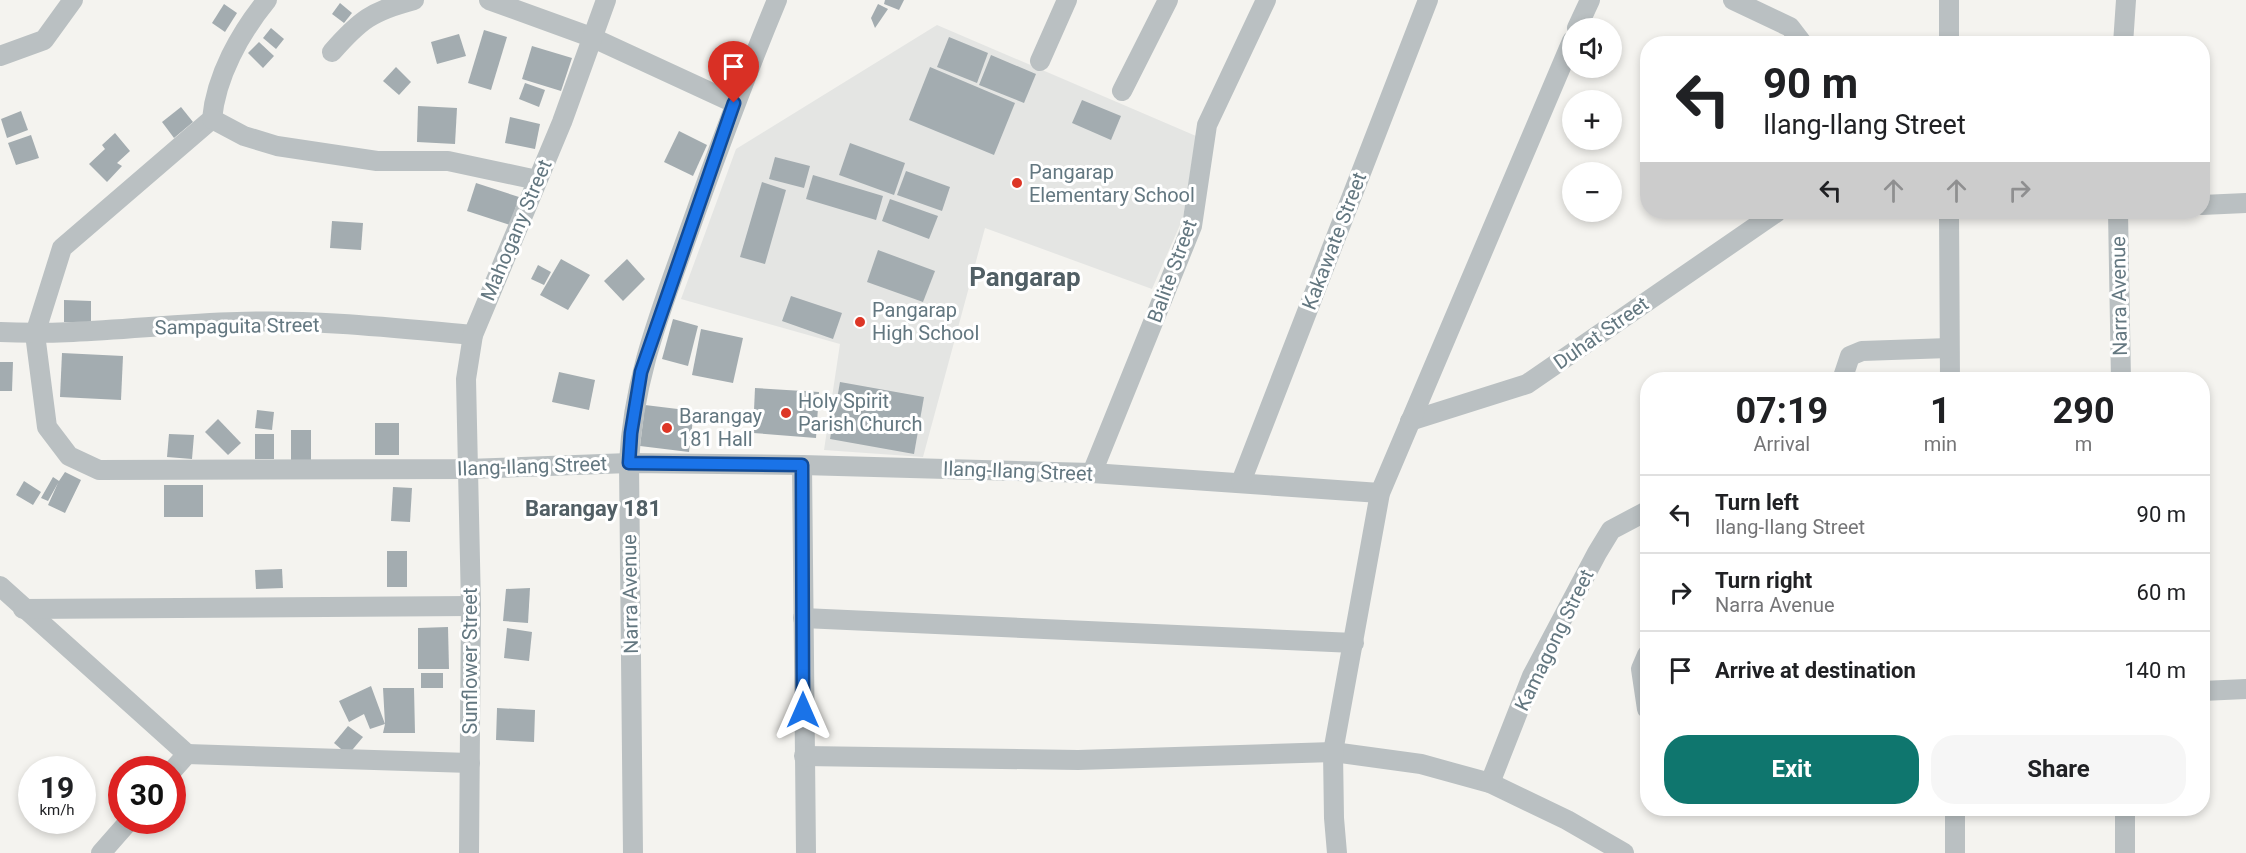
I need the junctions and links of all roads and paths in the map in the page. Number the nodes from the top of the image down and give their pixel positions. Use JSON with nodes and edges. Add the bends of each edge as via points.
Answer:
{"nodes":[{"id":1,"x":73,"y":0,"type":"edge"},
{"id":2,"x":267,"y":0,"type":"edge"},
{"id":3,"x":414,"y":0,"type":"edge"},
{"id":4,"x":489,"y":0,"type":"edge"},
{"id":5,"x":606,"y":0,"type":"edge"},
{"id":6,"x":777,"y":0,"type":"edge"},
{"id":7,"x":1067,"y":0,"type":"edge"},
{"id":8,"x":1168,"y":0,"type":"edge"},
{"id":9,"x":1266,"y":0,"type":"edge"},
{"id":10,"x":1428,"y":0,"type":"edge"},
{"id":11,"x":1590,"y":0,"type":"edge"},
{"id":12,"x":1732,"y":0,"type":"edge"},
{"id":13,"x":1948,"y":0,"type":"edge"},
{"id":14,"x":2126,"y":0,"type":"edge"},
{"id":15,"x":1582,"y":18,"type":"edge"},
{"id":16,"x":1797,"y":36,"type":"edge"},
{"id":17,"x":1949,"y":36,"type":"edge"},
{"id":18,"x":2124,"y":36,"type":"edge"},
{"id":19,"x":591,"y":37,"type":"junction"},
{"id":20,"x":332,"y":52,"type":"dead end"},
{"id":21,"x":0,"y":56,"type":"edge"},
{"id":22,"x":1040,"y":61,"type":"dead end"},
{"id":23,"x":1562,"y":65,"type":"edge"},
{"id":24,"x":1122,"y":91,"type":"dead end"},
{"id":25,"x":734,"y":103,"type":"junction"},
{"id":26,"x":212,"y":119,"type":"junction"},
{"id":27,"x":537,"y":180,"type":"junction"},
{"id":28,"x":2246,"y":203,"type":"edge"},
{"id":29,"x":2210,"y":205,"type":"edge"},
{"id":30,"x":1767,"y":219,"type":"edge"},
{"id":31,"x":1949,"y":219,"type":"edge"},
{"id":32,"x":2118,"y":219,"type":"edge"},
{"id":33,"x":0,"y":332,"type":"edge"},
{"id":34,"x":35,"y":334,"type":"junction"},
{"id":35,"x":473,"y":335,"type":"junction"},
{"id":36,"x":1949,"y":348,"type":"junction"},
{"id":37,"x":1845,"y":372,"type":"edge"},
{"id":38,"x":1950,"y":372,"type":"edge"},
{"id":39,"x":2121,"y":372,"type":"edge"},
{"id":40,"x":1410,"y":422,"type":"junction"},
{"id":41,"x":629,"y":463,"type":"junction"},
{"id":42,"x":802,"y":465,"type":"junction"},
{"id":43,"x":467,"y":468,"type":"junction"},
{"id":44,"x":1092,"y":473,"type":"junction"},
{"id":45,"x":1241,"y":482,"type":"junction"},
{"id":46,"x":1380,"y":493,"type":"junction"},
{"id":47,"x":1640,"y":515,"type":"edge"},
{"id":48,"x":0,"y":586,"type":"edge"},
{"id":49,"x":471,"y":606,"type":"junction"},
{"id":50,"x":23,"y":609,"type":"junction"},
{"id":51,"x":803,"y":618,"type":"junction"},
{"id":52,"x":1354,"y":643,"type":"junction"},
{"id":53,"x":2246,"y":689,"type":"edge"},
{"id":54,"x":2210,"y":691,"type":"edge"},
{"id":55,"x":1334,"y":752,"type":"junction"},
{"id":56,"x":187,"y":754,"type":"joint"},
{"id":57,"x":804,"y":756,"type":"junction"},
{"id":58,"x":470,"y":763,"type":"junction"},
{"id":59,"x":1490,"y":783,"type":"junction"},
{"id":60,"x":1955,"y":816,"type":"edge"},
{"id":61,"x":2125,"y":816,"type":"edge"},
{"id":62,"x":118,"y":834,"type":"edge"},
{"id":63,"x":101,"y":853,"type":"edge"},
{"id":64,"x":469,"y":853,"type":"edge"},
{"id":65,"x":633,"y":853,"type":"edge"},
{"id":66,"x":806,"y":853,"type":"edge"},
{"id":67,"x":1337,"y":853,"type":"edge"},
{"id":68,"x":1624,"y":853,"type":"edge"},
{"id":69,"x":1954,"y":853,"type":"edge"},
{"id":70,"x":2125,"y":853,"type":"edge"}],
"edges":[{"from":1,"to":21,"type":"street","via":[[44,40]]},
{"from":2,"to":26,"type":"street","via":[[244,28],[214,101]]},
{"from":3,"to":20,"type":"street","via":[[383,8],[356,24]]},
{"from":4,"to":19,"type":"street"},
{"from":5,"to":19,"type":"street","name":"Mahogany Street"},
{"from":6,"to":25,"type":"street","name":"Narra Avenue"},
{"from":7,"to":22,"type":"street"},
{"from":8,"to":24,"type":"street"},
{"from":9,"to":44,"type":"street","name":"Balite Street","via":[[1207,125],[1192,226]]},
{"from":10,"to":45,"type":"street","name":"Kakawate Street"},
{"from":11,"to":15,"type":"street"},
{"from":12,"to":16,"type":"street","via":[[1790,27]]},
{"from":13,"to":17,"type":"street"},
{"from":14,"to":18,"type":"street"},
{"from":19,"to":25,"type":"street"},
{"from":19,"to":27,"type":"street","name":"Mahogany Street"},
{"from":23,"to":40,"type":"street"},
{"from":25,"to":41,"type":"street","name":"Narra Avenue","via":[[641,372]]},
{"from":26,"to":27,"type":"street","via":[[244,136],[278,146],[377,161],[448,161]]},
{"from":26,"to":34,"type":"street","via":[[62,248]]},
{"from":27,"to":35,"type":"street","name":"Mahogany Street"},
{"from":28,"to":29,"type":"street"},
{"from":30,"to":40,"type":"street","name":"Duhat Street","via":[[1527,384]]},
{"from":31,"to":36,"type":"street"},
{"from":32,"to":39,"type":"street","name":"Narra Avenue"},
{"from":33,"to":34,"type":"street","name":"Sampaguita Street"},
{"from":34,"to":35,"type":"street","name":"Sampaguita Street","via":[[238,322],[312,323]]},
{"from":34,"to":43,"type":"street","name":"Ilang-Ilang Street","via":[[47,426],[69,456],[99,470]]},
{"from":35,"to":43,"type":"street","name":"Mahogany Street","via":[[466,379]]},
{"from":36,"to":37,"type":"street","via":[[1862,351],[1850,356]]},
{"from":36,"to":38,"type":"street"},
{"from":40,"to":46,"type":"street"},
{"from":41,"to":42,"type":"street","name":"Ilang-Ilang Street"},
{"from":41,"to":43,"type":"street","name":"Ilang-Ilang Street"},
{"from":41,"to":65,"type":"street","name":"Narra Avenue"},
{"from":42,"to":44,"type":"street","name":"Ilang-Ilang Street"},
{"from":42,"to":51,"type":"street"},
{"from":43,"to":49,"type":"street","name":"Sunflower Street"},
{"from":44,"to":45,"type":"street","name":"Ilang-Ilang Street"},
{"from":45,"to":46,"type":"street","name":"Ilang-Ilang Street"},
{"from":46,"to":52,"type":"street"},
{"from":47,"to":59,"type":"street","name":"Kamagong Street","via":[[1611,530],[1597,553],[1532,676]]},
{"from":48,"to":50,"type":"street"},
{"from":49,"to":50,"type":"street"},
{"from":49,"to":58,"type":"street","name":"Sunflower Street"},
{"from":50,"to":56,"type":"street"},
{"from":51,"to":52,"type":"street"},
{"from":51,"to":57,"type":"street"},
{"from":52,"to":55,"type":"street"},
{"from":53,"to":54,"type":"street"},
{"from":55,"to":57,"type":"street","via":[[1078,760]]},
{"from":55,"to":59,"type":"street","via":[[1421,764]]},
{"from":55,"to":67,"type":"street"},
{"from":56,"to":58,"type":"street"},
{"from":57,"to":66,"type":"street"},
{"from":58,"to":64,"type":"street","name":"Sunflower Street"},
{"from":59,"to":68,"type":"street"},
{"from":60,"to":69,"type":"street"},
{"from":61,"to":70,"type":"street"},
{"from":62,"to":63,"type":"street"}]}
